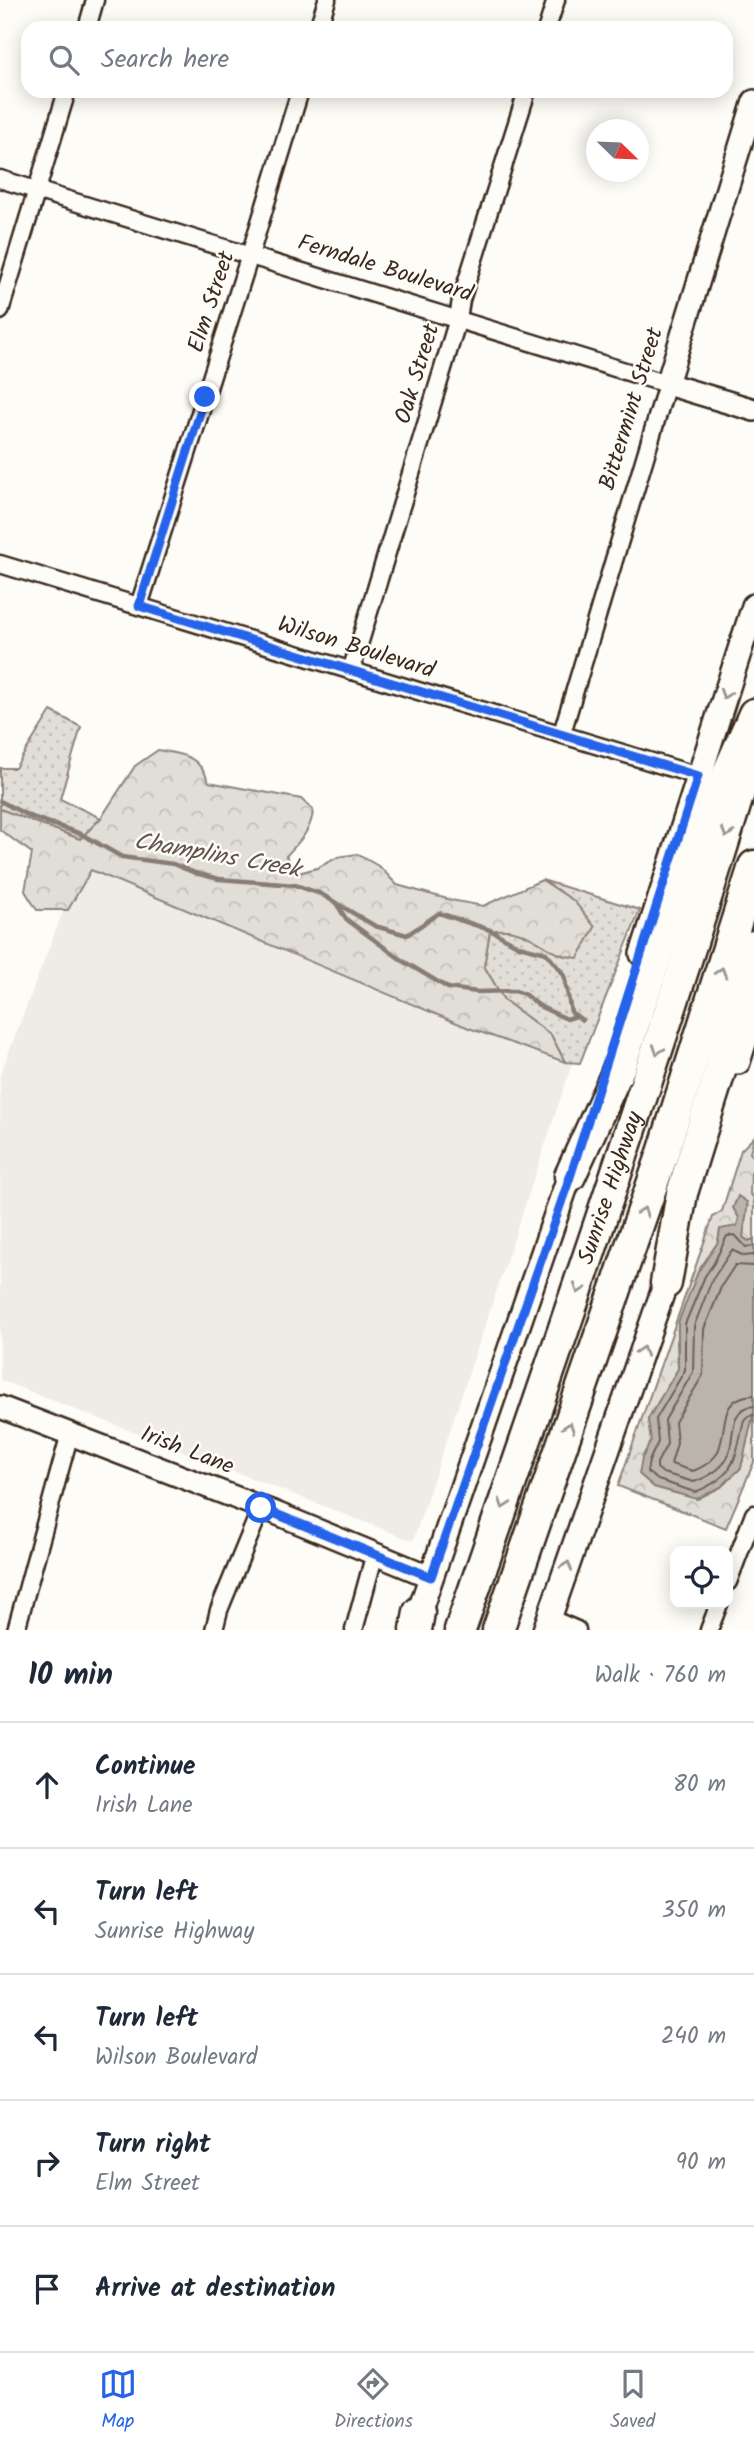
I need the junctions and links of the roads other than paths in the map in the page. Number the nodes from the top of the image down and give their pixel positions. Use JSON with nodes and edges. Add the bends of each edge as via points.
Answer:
{"nodes":[{"id":1,"x":95,"y":0,"type":"edge"},
{"id":2,"x":327,"y":0,"type":"edge"},
{"id":3,"x":556,"y":0,"type":"edge"},
{"id":4,"x":89,"y":21,"type":"edge"},
{"id":5,"x":320,"y":21,"type":"edge"},
{"id":6,"x":549,"y":21,"type":"edge"},
{"id":7,"x":65,"y":98,"type":"edge"},
{"id":8,"x":298,"y":98,"type":"edge"},
{"id":9,"x":525,"y":98,"type":"edge"},
{"id":10,"x":754,"y":101,"type":"edge"},
{"id":11,"x":0,"y":179,"type":"edge"},
{"id":12,"x":37,"y":190,"type":"junction"},
{"id":13,"x":250,"y":255,"type":"junction"},
{"id":14,"x":0,"y":311,"type":"edge"},
{"id":15,"x":458,"y":319,"type":"junction"},
{"id":16,"x":667,"y":384,"type":"junction"},
{"id":17,"x":754,"y":410,"type":"edge"},
{"id":18,"x":0,"y":564,"type":"edge"},
{"id":19,"x":139,"y":606,"type":"junction"},
{"id":20,"x":754,"y":606,"type":"edge"},
{"id":21,"x":351,"y":671,"type":"junction"},
{"id":22,"x":754,"y":714,"type":"edge"},
{"id":23,"x":562,"y":733,"type":"junction"},
{"id":24,"x":754,"y":744,"type":"edge"},
{"id":25,"x":698,"y":776,"type":"junction"},
{"id":26,"x":754,"y":866,"type":"edge"},
{"id":27,"x":754,"y":946,"type":"edge"},
{"id":28,"x":754,"y":1012,"type":"edge"},
{"id":29,"x":570,"y":1177,"type":"junction"},
{"id":30,"x":666,"y":1283,"type":"junction"},
{"id":31,"x":0,"y":1407,"type":"edge"},
{"id":32,"x":70,"y":1433,"type":"junction"},
{"id":33,"x":261,"y":1508,"type":"junction"},
{"id":34,"x":754,"y":1514,"type":"edge"},
{"id":35,"x":375,"y":1553,"type":"junction"},
{"id":36,"x":733,"y":1569,"type":"edge"},
{"id":37,"x":431,"y":1577,"type":"junction"},
{"id":38,"x":717,"y":1609,"type":"edge"},
{"id":39,"x":416,"y":1624,"type":"edge"},
{"id":40,"x":547,"y":1624,"type":"edge"},
{"id":41,"x":16,"y":1630,"type":"edge"},
{"id":42,"x":214,"y":1630,"type":"edge"},
{"id":43,"x":354,"y":1630,"type":"edge"},
{"id":44,"x":460,"y":1630,"type":"edge"},
{"id":45,"x":498,"y":1630,"type":"edge"},
{"id":46,"x":577,"y":1630,"type":"edge"},
{"id":47,"x":709,"y":1630,"type":"edge"}],
"edges":[{"from":1,"to":4,"type":"street"},
{"from":2,"to":5,"type":"street"},
{"from":3,"to":6,"type":"street"},
{"from":7,"to":12,"type":"street"},
{"from":8,"to":13,"type":"street","name":"Elm Street"},
{"from":9,"to":15,"type":"street","name":"Oak Street"},
{"from":10,"to":16,"type":"street","name":"Bittermint Street"},
{"from":11,"to":12,"type":"street","name":"Ferndale Boulevard"},
{"from":12,"to":13,"type":"street","name":"Ferndale Boulevard"},
{"from":12,"to":14,"type":"street"},
{"from":13,"to":15,"type":"street","name":"Ferndale Boulevard"},
{"from":13,"to":19,"type":"street","name":"Elm Street"},
{"from":15,"to":16,"type":"street","name":"Ferndale Boulevard"},
{"from":15,"to":21,"type":"street","name":"Oak Street"},
{"from":16,"to":17,"type":"street","name":"Ferndale Boulevard"},
{"from":16,"to":23,"type":"street","name":"Bittermint Street"},
{"from":18,"to":19,"type":"street","name":"Wilson Boulevard"},
{"from":19,"to":21,"type":"street","name":"Wilson Boulevard"},
{"from":20,"to":25,"type":"main road","name":"Sunrise Highway","one_way":true},
{"from":21,"to":23,"type":"street","name":"Wilson Boulevard"},
{"from":22,"to":29,"type":"highway","via":[[663,939],[620,1066]]},
{"from":23,"to":25,"type":"street","name":"Wilson Boulevard"},
{"from":24,"to":44,"type":"highway","name":"Sunrise Highway","one_way":true,"via":[[663,1037]]},
{"from":25,"to":29,"type":"main road","name":"Sunrise Highway"},
{"from":45,"to":26,"type":"highway","name":"Sunrise Highway","one_way":true,"via":[[648,1196]]},
{"from":27,"to":30,"type":"highway","via":[[682,1193]]},
{"from":28,"to":30,"type":"main road"},
{"from":29,"to":37,"type":"main road","name":"Sunrise Highway"},
{"from":40,"to":30,"type":"main road","one_way":true},
{"from":31,"to":32,"type":"street","name":"Irish Lane"},
{"from":32,"to":33,"type":"street","name":"Irish Lane"},
{"from":32,"to":41,"type":"street"},
{"from":33,"to":35,"type":"street","name":"Irish Lane"},
{"from":33,"to":42,"type":"street"},
{"from":34,"to":36,"type":"street"},
{"from":35,"to":37,"type":"street","name":"Irish Lane"},
{"from":35,"to":43,"type":"street"},
{"from":37,"to":39,"type":"main road","name":"Sunrise Highway"},
{"from":38,"to":47,"type":"street"},
{"from":40,"to":46,"type":"street"}]}
